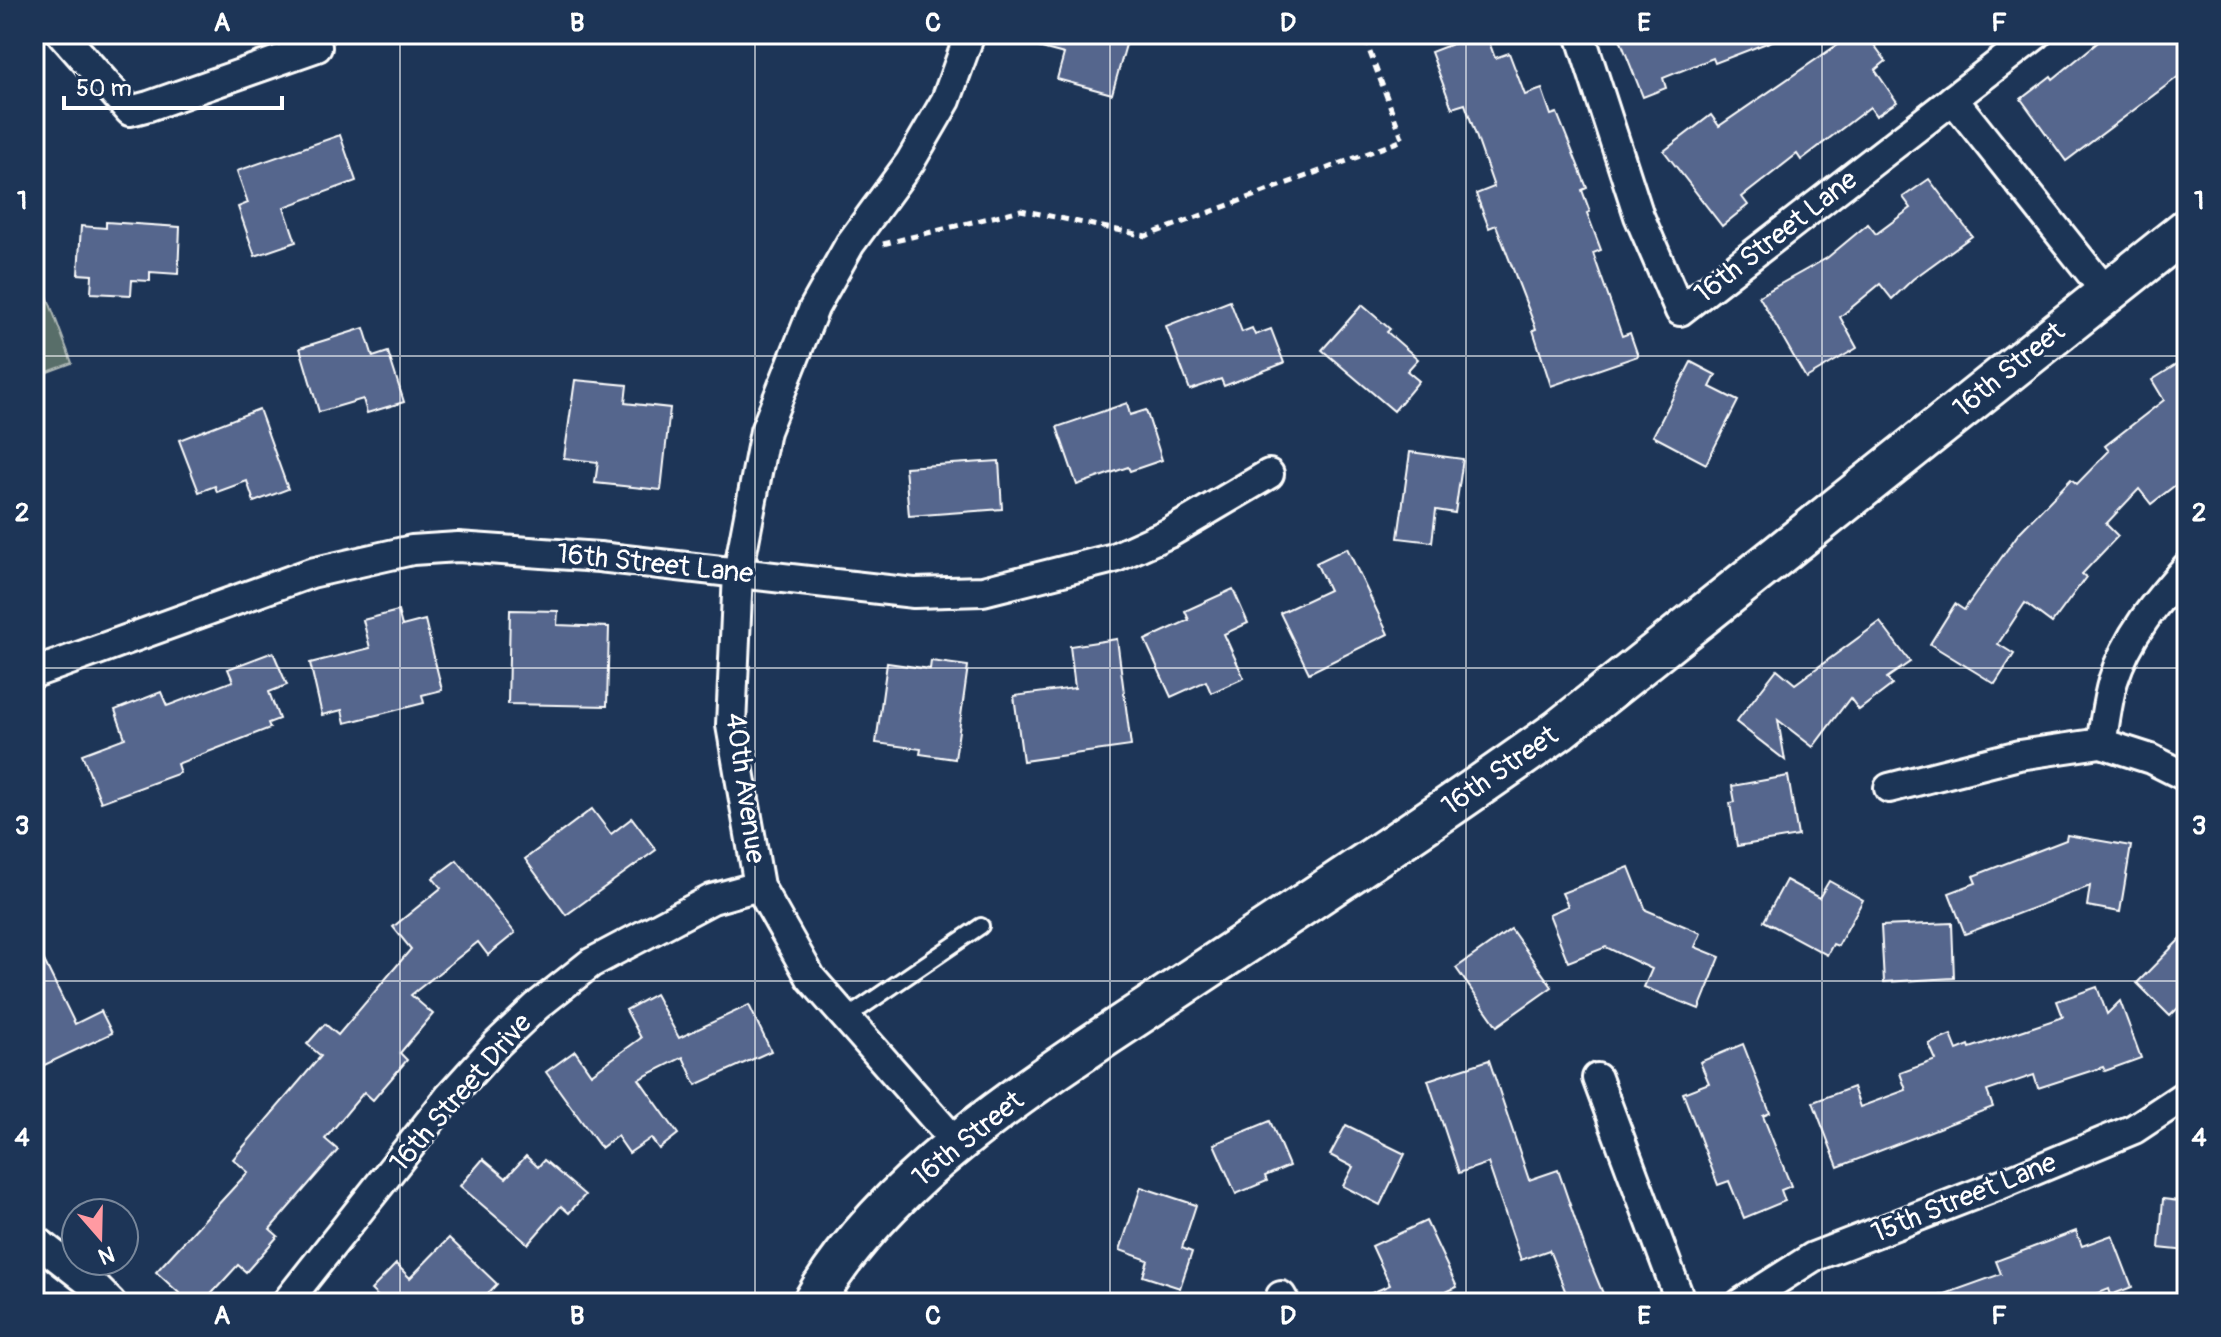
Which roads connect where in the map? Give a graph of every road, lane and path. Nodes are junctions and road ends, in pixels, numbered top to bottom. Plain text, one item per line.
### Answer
1 (62, 34) edge
2 (970, 34) edge
3 (1363, 34) edge
4 (1580, 34) edge
5 (2037, 34) edge
6 (317, 47) dead end
7 (1953, 99) junction
8 (2187, 229) edge
9 (850, 244) junction
10 (2106, 292) junction
11 (1269, 474) dead end
12 (2187, 567) edge
13 (738, 573) junction
14 (34, 673) edge
15 (2101, 743) junction
16 (2187, 777) edge
17 (1889, 788) dead end
18 (759, 886) junction
19 (981, 926) dead end
20 (846, 1018) junction
21 (1597, 1078) dead end
22 (2187, 1094) edge
23 (957, 1144) junction
24 (34, 1239) edge
25 (111, 1303) edge
26 (286, 1303) edge
27 (813, 1303) edge
28 (1681, 1303) edge
29 (1741, 1303) edge

1 - 6 street
2 - 9 street, 40th Avenue
3 - 9 path
4 - 7 street, 16th Street Lane
5 - 7 street, 16th Street Lane
7 - 10 street
8 - 10 main road, 16th Street
9 - 13 street, 40th Avenue
10 - 23 main road, 16th Street
11 - 13 street, 16th Street Lane
12 - 15 street
13 - 14 street, 16th Street Lane
13 - 18 street, 40th Avenue
15 - 16 street
15 - 17 street
18 - 20 street, 40th Avenue
18 - 26 street, 16th Street Drive
19 - 20 lane
20 - 23 street, 40th Avenue
21 - 28 street
22 - 29 street, 15th Street Lane
23 - 27 main road, 16th Street
24 - 25 street

